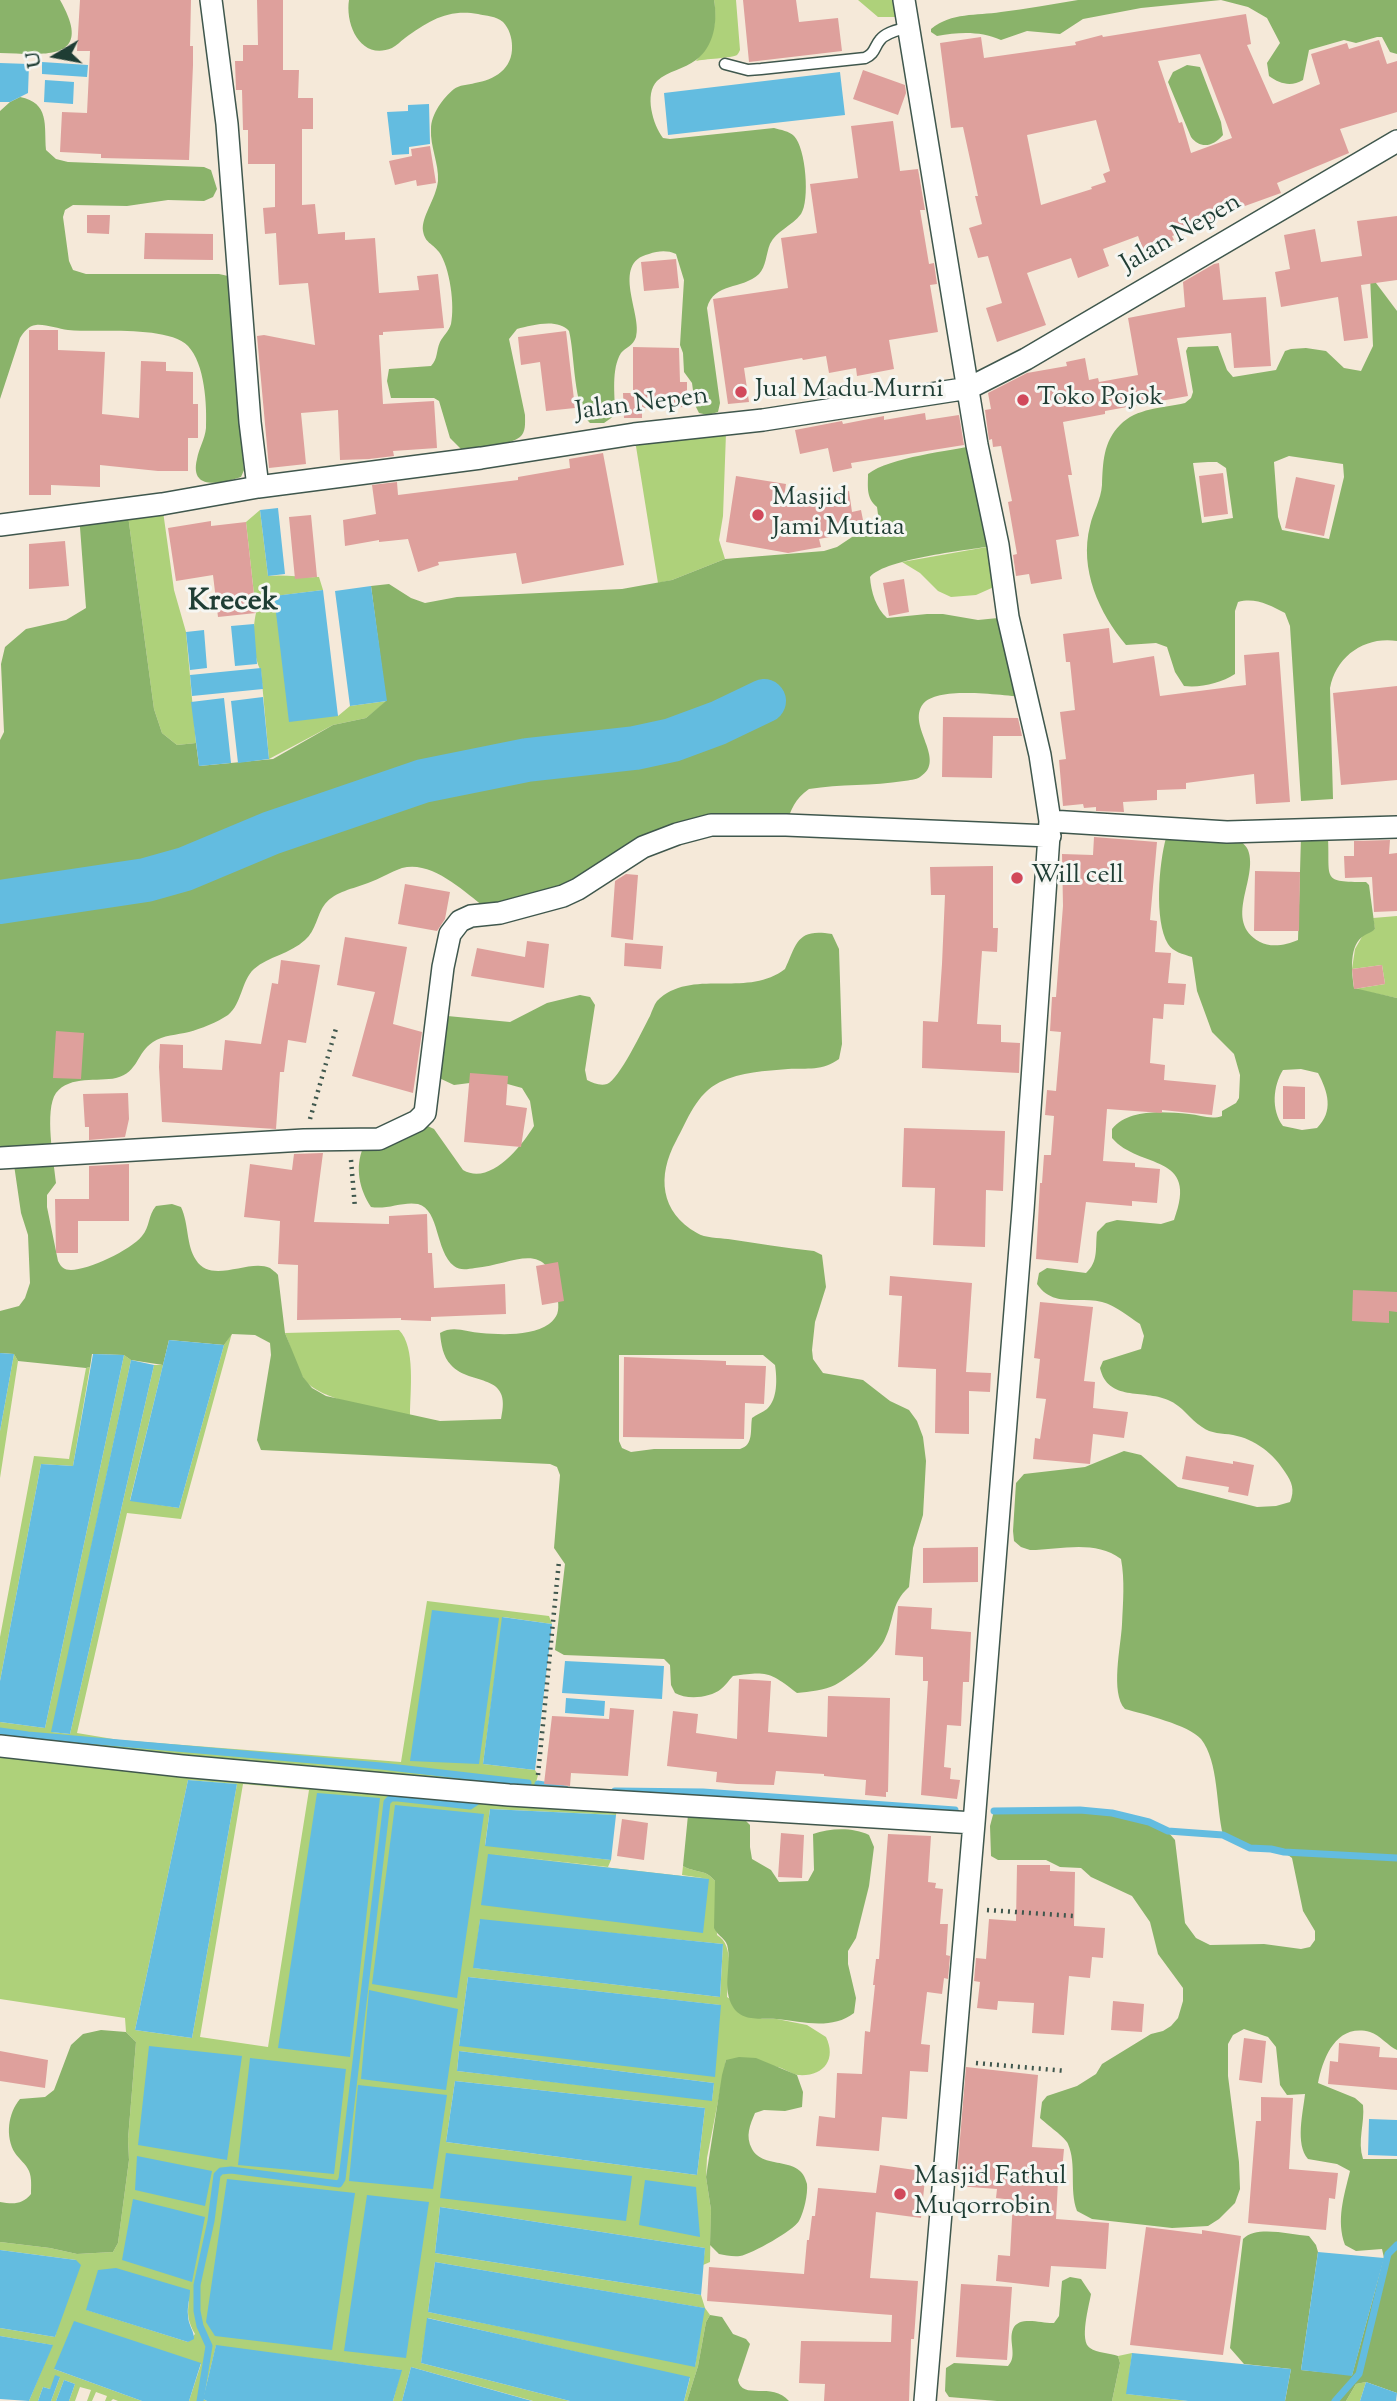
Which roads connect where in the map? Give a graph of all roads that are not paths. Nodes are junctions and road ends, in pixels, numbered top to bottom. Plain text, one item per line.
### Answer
1 (211, 0) edge
2 (904, 0) edge
3 (908, 27) junction
4 (725, 64) dead end
5 (1397, 141) edge
6 (969, 388) junction
7 (258, 487) junction
8 (0, 525) edge
9 (1397, 827) edge
10 (1050, 829) junction
11 (0, 1158) edge
12 (0, 1746) edge
13 (974, 1823) junction
14 (925, 2401) edge

1 - 7 street
2 - 3 street
3 - 4 lane
3 - 6 street
5 - 6 street, Jalan Nepen
6 - 7 street, Jalan Nepen
6 - 10 street
7 - 8 street, Jalan Nepen
9 - 10 street
10 - 11 street
10 - 13 street
12 - 13 street
13 - 14 street

